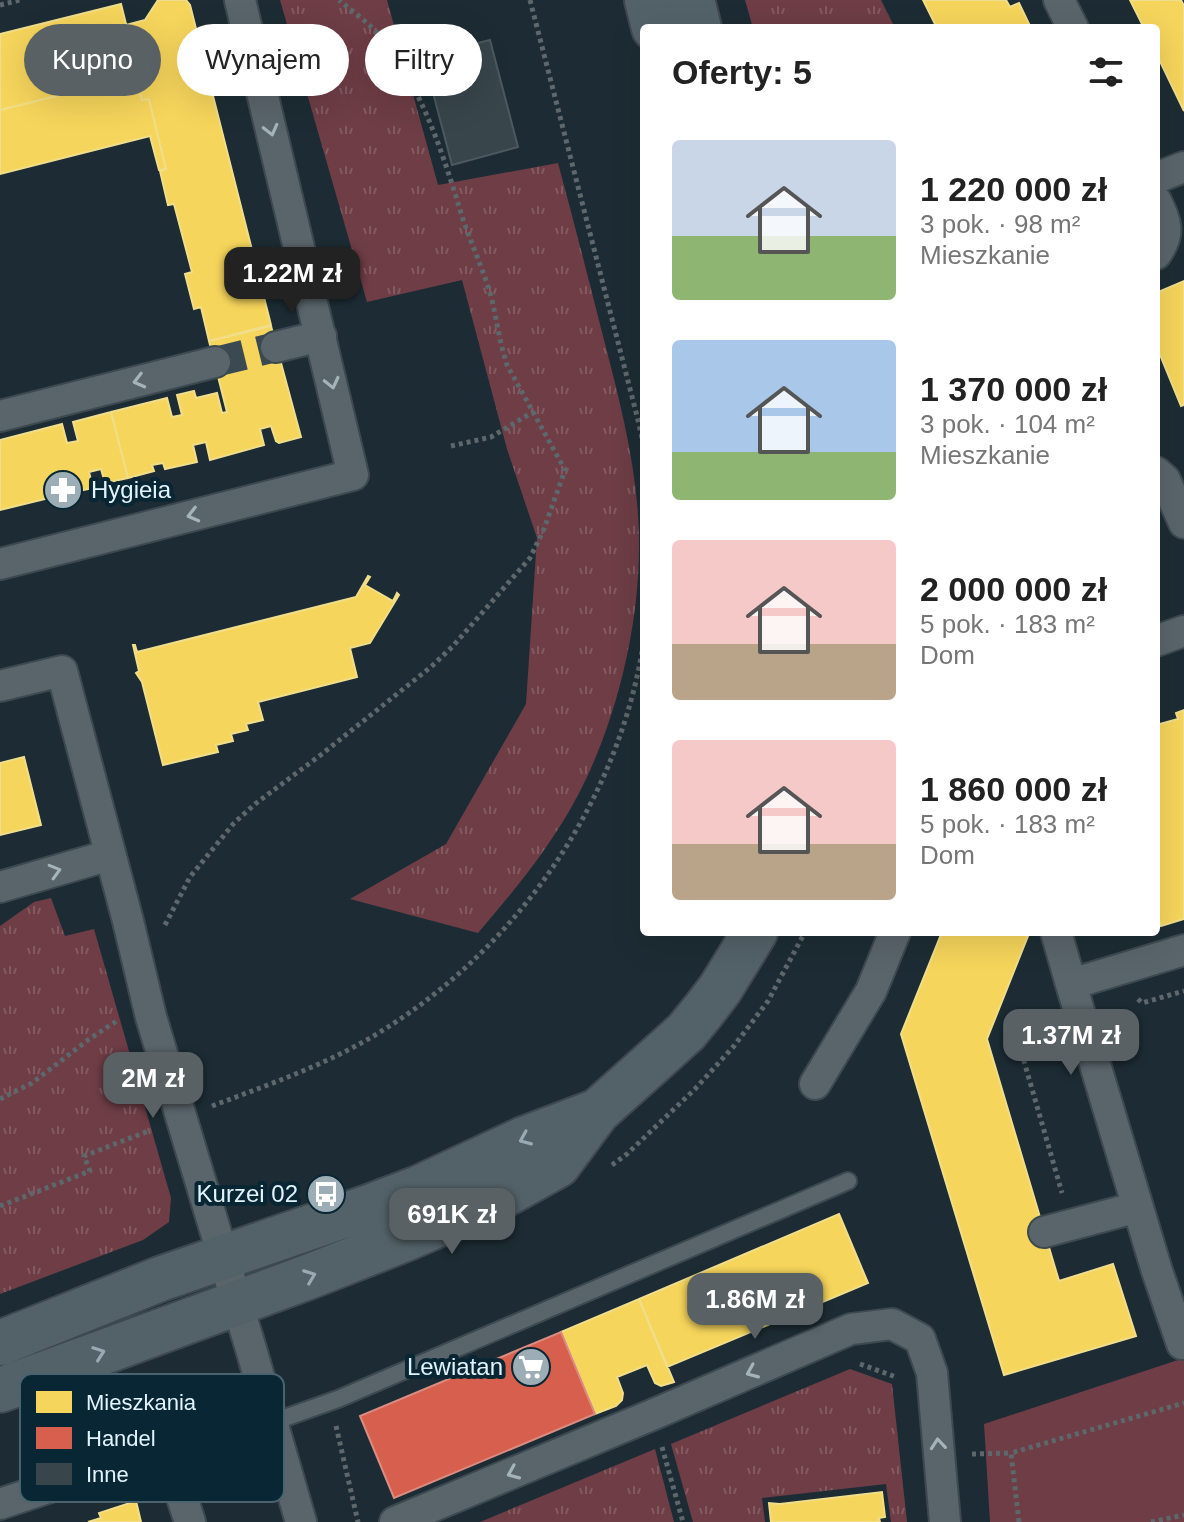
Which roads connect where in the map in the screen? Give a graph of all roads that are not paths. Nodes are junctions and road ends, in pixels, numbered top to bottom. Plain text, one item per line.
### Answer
1 (240, 0) edge
2 (647, 0) edge
3 (692, 0) edge
4 (1059, 0) edge
5 (653, 24) edge
6 (698, 24) edge
7 (1071, 24) edge
8 (1184, 167) edge
9 (1160, 176) edge
10 (1160, 211) edge
11 (1160, 248) edge
12 (321, 336) junction
13 (276, 347) tunnel mouth
14 (215, 362) tunnel mouth
15 (0, 416) edge
16 (1160, 476) edge
17 (1184, 523) edge
18 (0, 564) edge
19 (1184, 631) edge
20 (1160, 640) edge
21 (0, 686) edge
22 (110, 855) junction
23 (0, 887) edge
24 (753, 936) edge
25 (893, 936) edge
26 (1057, 936) edge
27 (1184, 950) edge
28 (1071, 984) junction
29 (815, 1084) dead end
30 (598, 1111) junction
31 (848, 1181) dead end
32 (1138, 1207) junction
33 (1044, 1232) dead end
34 (223, 1257) junction
35 (1170, 1267) edge
36 (237, 1303) junction
37 (0, 1343) edge
38 (1184, 1343) edge
39 (44, 1374) edge
40 (258, 1374) edge
41 (20, 1383) edge
42 (0, 1390) edge
43 (284, 1418) edge
44 (284, 1461) edge
45 (20, 1497) edge
46 (184, 1502) edge
47 (0, 1504) edge
48 (190, 1522) edge
49 (301, 1522) edge
50 (395, 1522) edge
51 (945, 1522) edge

1 -> 12 street
2 - 5 street
3 - 6 street
4 - 7 street
8 - 9 street
10 - 11 street
12 - 13 street
12 -> 18 street
14 -> 15 street
16 - 17 street
19 - 20 street
21 - 22 street
23 -> 22 street
22 - 34 street
24 - 30 street
25 - 29 street
26 - 28 street
27 - 28 street
28 - 32 street
30 -> 34 street
36 -> 30 street
31 - 43 lane
32 - 33 street
32 - 35 street
34 - 36 street
34 - 37 street
35 - 38 street
39 -> 36 street
36 - 40 street
42 -> 41 street
44 - 49 street
45 - 47 street
46 - 48 street
51 -> 50 street

